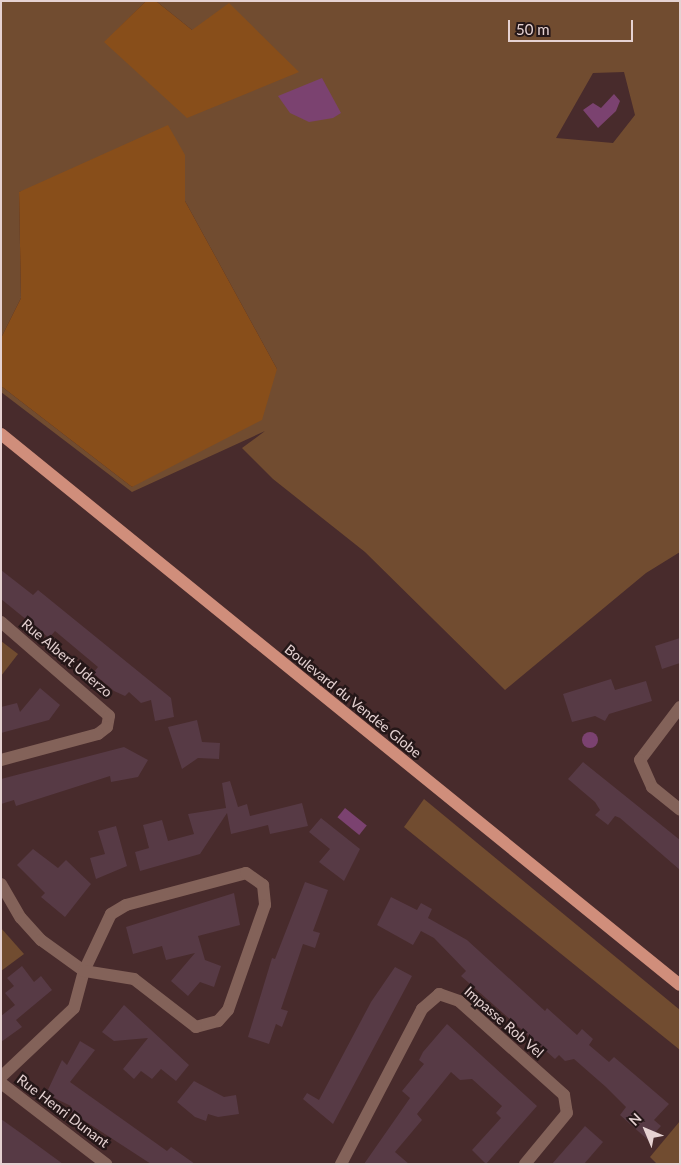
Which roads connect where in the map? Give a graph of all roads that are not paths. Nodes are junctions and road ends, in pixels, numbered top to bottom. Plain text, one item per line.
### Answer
1 (3, 438) edge
2 (1, 622) edge
3 (680, 707) edge
4 (1, 760) edge
5 (680, 810) edge
6 (1, 884) edge
7 (84, 971) junction
8 (680, 985) edge
9 (1, 1077) edge
10 (1, 1083) edge
11 (106, 1164) edge
12 (340, 1164) edge
13 (525, 1164) edge

1 - 8 main road, Boulevard du Vendée Globe
2 - 4 street, Rue Albert Uderzo
3 - 5 street
6 - 7 street
7 - 7 street
7 - 9 street
10 - 11 street, Rue Henri Dunant
12 - 13 street, Impasse Rob Vel

